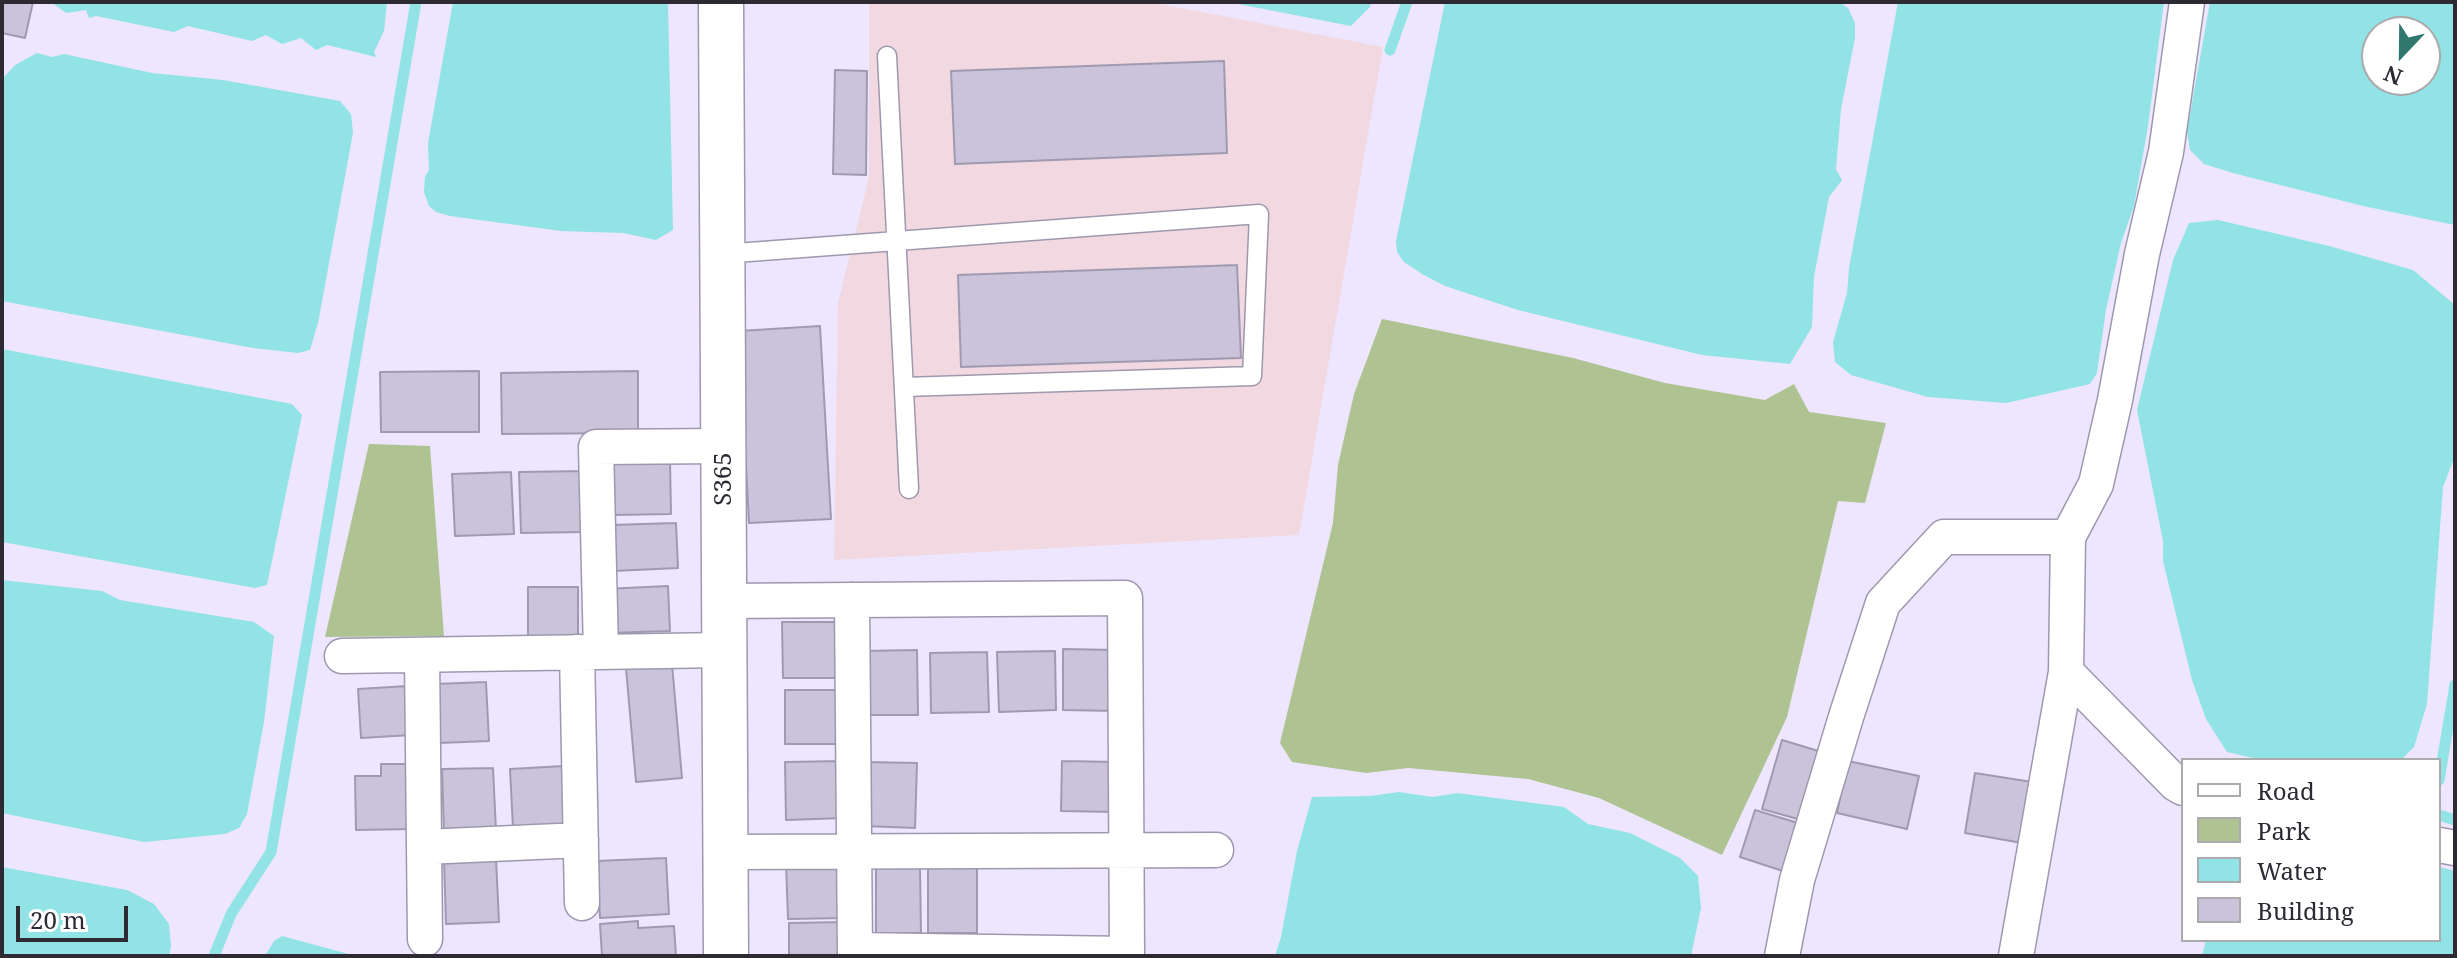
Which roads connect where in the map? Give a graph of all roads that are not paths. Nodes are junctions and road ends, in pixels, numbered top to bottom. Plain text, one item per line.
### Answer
1 (721, 2) edge
2 (2187, 2) edge
3 (887, 56) dead end
4 (897, 241) junction
5 (722, 254) junction
6 (904, 387) junction
7 (724, 446) junction
8 (909, 489) dead end
9 (2068, 537) junction
10 (852, 600) junction
11 (724, 601) junction
12 (724, 650) junction
13 (589, 652) junction
14 (422, 655) junction
15 (342, 656) dead end
16 (2066, 672) junction
17 (2181, 787) edge
18 (581, 840) junction
19 (424, 847) junction
20 (1128, 850) junction
21 (1216, 850) dead end
22 (726, 852) junction
23 (854, 852) junction
24 (582, 903) dead end
25 (425, 939) dead end
26 (855, 953) edge
27 (1127, 955) edge
28 (726, 956) edge
29 (1782, 956) edge
30 (2016, 956) edge

1 - 5 street, S365
2 - 9 street
3 - 4 lane
4 - 5 lane
4 - 6 lane
4 - 6 lane
5 - 7 street, S365
6 - 8 lane
7 - 11 street, S365
7 - 13 street
9 - 16 street
9 - 29 street
10 - 11 street
10 - 20 street
10 - 23 street
11 - 12 street, S365
12 - 13 street
12 - 22 street, S365
13 - 14 street
13 - 18 street
14 - 15 street
14 - 19 street
16 - 17 street
16 - 30 street
18 - 19 street
18 - 24 street
19 - 25 street
20 - 21 street
20 - 23 street
20 - 27 street
22 - 23 street
22 - 28 street, S365
23 - 26 street
26 - 27 street

